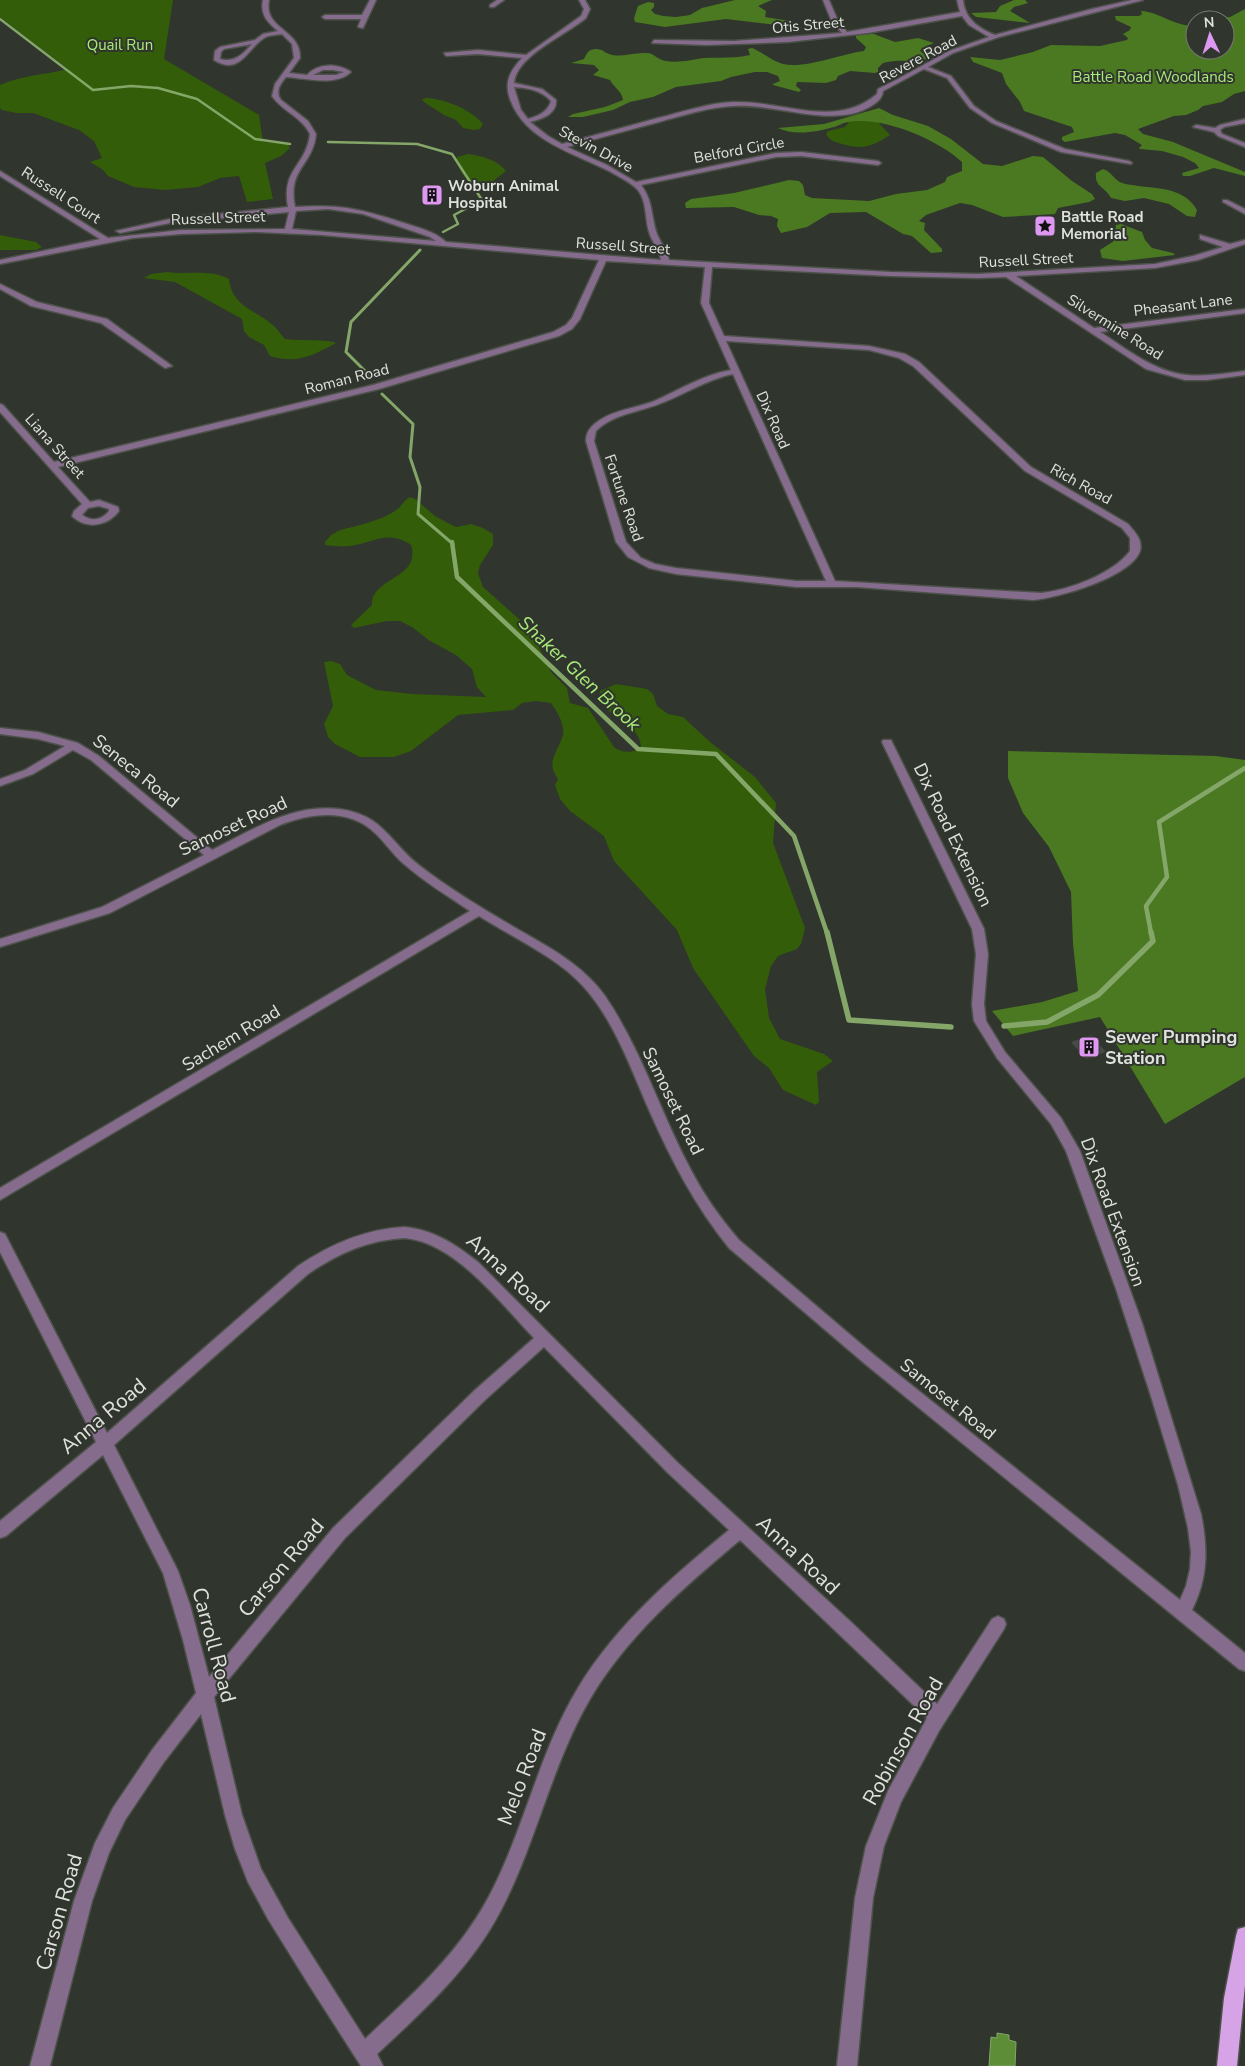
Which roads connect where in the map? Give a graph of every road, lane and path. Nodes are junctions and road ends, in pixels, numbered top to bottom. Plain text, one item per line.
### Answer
1 (266, 0) edge
2 (373, 0) edge
3 (501, 0) edge
4 (582, 0) edge
5 (826, 0) edge
6 (960, 0) edge
7 (1140, 0) edge
8 (492, 6) dead end
9 (962, 14) junction
10 (326, 17) dead end
11 (364, 17) junction
12 (361, 27) dead end
13 (282, 32) junction
14 (846, 34) junction
15 (995, 37) junction
16 (258, 41) junction
17 (654, 42) dead end
18 (446, 54) dead end
19 (528, 57) junction
20 (923, 67) junction
21 (284, 74) junction
22 (309, 76) junction
23 (510, 85) junction
24 (525, 121) junction
25 (1245, 121) edge
26 (1196, 127) dead end
27 (1216, 130) junction
28 (1245, 145) edge
29 (563, 146) junction
30 (878, 163) dead end
31 (1129, 163) dead end
32 (1, 173) edge
33 (636, 184) junction
34 (1225, 201) dead end
35 (293, 208) junction
36 (1245, 212) edge
37 (288, 231) junction
38 (1203, 237) dead end
39 (103, 238) junction
40 (1245, 242) edge
41 (444, 244) junction
42 (1231, 248) junction
43 (603, 259) junction
44 (0, 262) edge
45 (666, 262) junction
46 (709, 264) junction
47 (1008, 275) junction
48 (0, 286) edge
49 (1245, 311) edge
50 (1094, 330) junction
51 (722, 338) junction
52 (168, 366) dead end
53 (736, 371) junction
54 (1245, 373) edge
55 (0, 407) edge
56 (54, 465) junction
57 (88, 505) dead end
58 (832, 584) junction
59 (0, 731) edge
60 (887, 742) dead end
61 (74, 745) junction
62 (0, 782) edge
63 (211, 855) junction
64 (479, 911) junction
65 (0, 943) edge
66 (0, 1195) edge
67 (0, 1238) edge
68 (5, 1262) edge
69 (545, 1337) junction
70 (106, 1443) junction
71 (0, 1530) edge
72 (740, 1531) junction
73 (1184, 1611) junction
74 (998, 1624) dead end
75 (1245, 1663) edge
76 (206, 1694) junction
77 (938, 1717) junction
78 (1245, 1936) edge
79 (1239, 2002) edge
80 (368, 2060) edge
81 (40, 2066) edge
82 (847, 2066) edge
83 (1227, 2066) edge

1 - 13 street
2 - 11 street
3 - 8 street
4 - 19 street
5 - 14 street
6 - 9 street
7 - 15 street, Revere Road
9 - 14 street, Otis Street
9 - 15 street
10 - 11 street
11 - 12 street
13 - 16 street
13 - 21 street
14 - 17 street, Otis Street
15 - 20 street, Revere Road
16 - 16 street
18 - 19 street
19 - 23 street
20 - 29 street, Revere Road
20 - 31 street
21 - 22 street
21 - 35 street
22 - 22 street
23 - 24 street, Stevin Drive
23 - 24 street, Stevin Drive
24 - 29 street, Stevin Drive
25 - 27 street
26 - 27 street
27 - 28 street
29 - 33 street, Stevin Drive
30 - 33 street, Belford Circle
32 - 39 street, Russell Court
33 - 45 street, Stevin Drive
34 - 36 street
35 - 37 street
35 - 39 street
35 - 41 street
37 - 39 street, Russell Street
37 - 41 street, Russell Street
38 - 42 street
39 - 44 street, Russell Street
40 - 42 street, Russell Street
41 - 43 street, Russell Street
42 - 47 street, Russell Street
43 - 45 street, Russell Street
43 - 56 street, Roman Road
45 - 46 street, Russell Street
46 - 47 street, Russell Street
46 - 51 street, Dix Road
47 - 50 street, Silvermine Road
48 - 52 street
49 - 50 street, Pheasant Lane
50 - 54 street, Silvermine Road
51 - 53 street, Dix Road
51 - 58 street, Rich Road
53 - 58 street, Dix Road
53 - 58 street, Fortune Road
55 - 56 street, Liana Street
56 - 57 street, Liana Street
59 - 61 street, Seneca Road
60 - 73 street, Dix Road Extension
61 - 62 street
61 - 63 street, Seneca Road
63 - 64 street, Samoset Road
63 - 65 street, Samoset Road
64 - 66 street, Sachem Road
64 - 73 street, Samoset Road
67 - 68 street, Carroll Road
68 - 70 street, Carroll Road
69 - 70 street, Anna Road
69 - 72 street, Anna Road
69 - 76 street, Carson Road
70 - 71 street, Anna Road
70 - 76 street, Carroll Road
72 - 77 street, Anna Road
72 - 80 street, Melo Road
73 - 75 street, Samoset Road
74 - 77 street, Robinson Road
76 - 80 street, Carroll Road
76 - 81 street, Carson Road
77 - 82 street, Robinson Road
78 - 79 main road
79 - 83 main road

